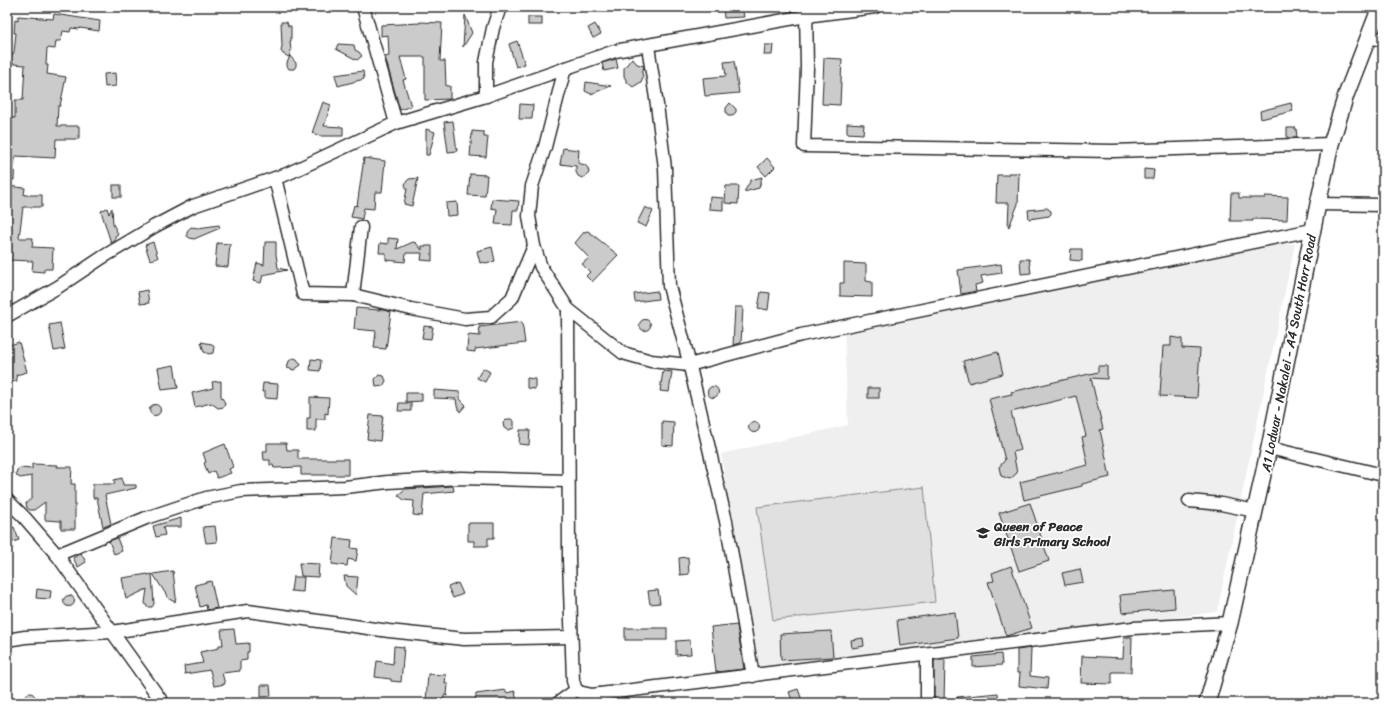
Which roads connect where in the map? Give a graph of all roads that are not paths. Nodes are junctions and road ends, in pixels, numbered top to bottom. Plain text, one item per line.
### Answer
1 (363, 7) edge
2 (500, 7) edge
3 (875, 7) edge
4 (1380, 7) edge
5 (806, 12) edge
6 (1368, 37) junction
7 (1383, 40) edge
8 (648, 46) junction
9 (565, 68) junction
10 (486, 96) junction
11 (396, 123) junction
12 (1331, 144) junction
13 (275, 178) junction
14 (1318, 204) junction
15 (1383, 205) edge
16 (361, 227) dead end
17 (1312, 230) junction
18 (534, 246) junction
19 (353, 295) junction
20 (568, 309) junction
21 (7, 316) edge
22 (689, 365) junction
23 (1269, 448) junction
24 (1383, 475) edge
25 (568, 481) junction
26 (7, 500) edge
27 (1189, 501) dead end
28 (1255, 511) junction
29 (57, 555) junction
30 (1230, 623) junction
31 (112, 632) junction
32 (571, 637) junction
33 (7, 640) edge
34 (927, 654) junction
35 (753, 676) junction
36 (580, 692) junction
37 (163, 703) edge
38 (558, 703) edge
39 (600, 703) edge
40 (927, 703) edge
41 (1206, 703) edge

1 - 11 street
2 - 10 street
3 - 5 street
4 - 6 main road, A1 Lodwar - Nakalei - A4 South Horr Road
5 - 8 street
5 - 12 street
6 - 7 street
6 - 12 main road, A1 Lodwar - Nakalei - A4 South Horr Road
8 - 9 street
8 - 22 street
9 - 10 street
9 - 18 street
10 - 11 street
11 - 13 street
12 - 14 main road, A1 Lodwar - Nakalei - A4 South Horr Road
13 - 19 street
13 - 21 street
14 - 15 street
14 - 17 main road, A1 Lodwar - Nakalei - A4 South Horr Road
16 - 19 street
17 - 22 street
17 - 23 main road, A1 Lodwar - Nakalei - A4 South Horr Road
18 - 19 street
18 - 20 street
20 - 22 street
20 - 25 street
22 - 35 street
23 - 24 street
23 - 28 main road, A1 Lodwar - Nakalei - A4 South Horr Road
25 - 29 street
25 - 32 street
26 - 29 street
27 - 28 street
28 - 30 main road, A1 Lodwar - Nakalei - A4 South Horr Road
29 - 31 street
30 - 34 street
30 - 41 main road, A1 Lodwar - Nakalei - A4 South Horr Road
31 - 32 street
31 - 33 street
31 - 37 street
32 - 36 street
34 - 35 street
34 - 40 street
35 - 36 street
36 - 38 street
36 - 39 street

